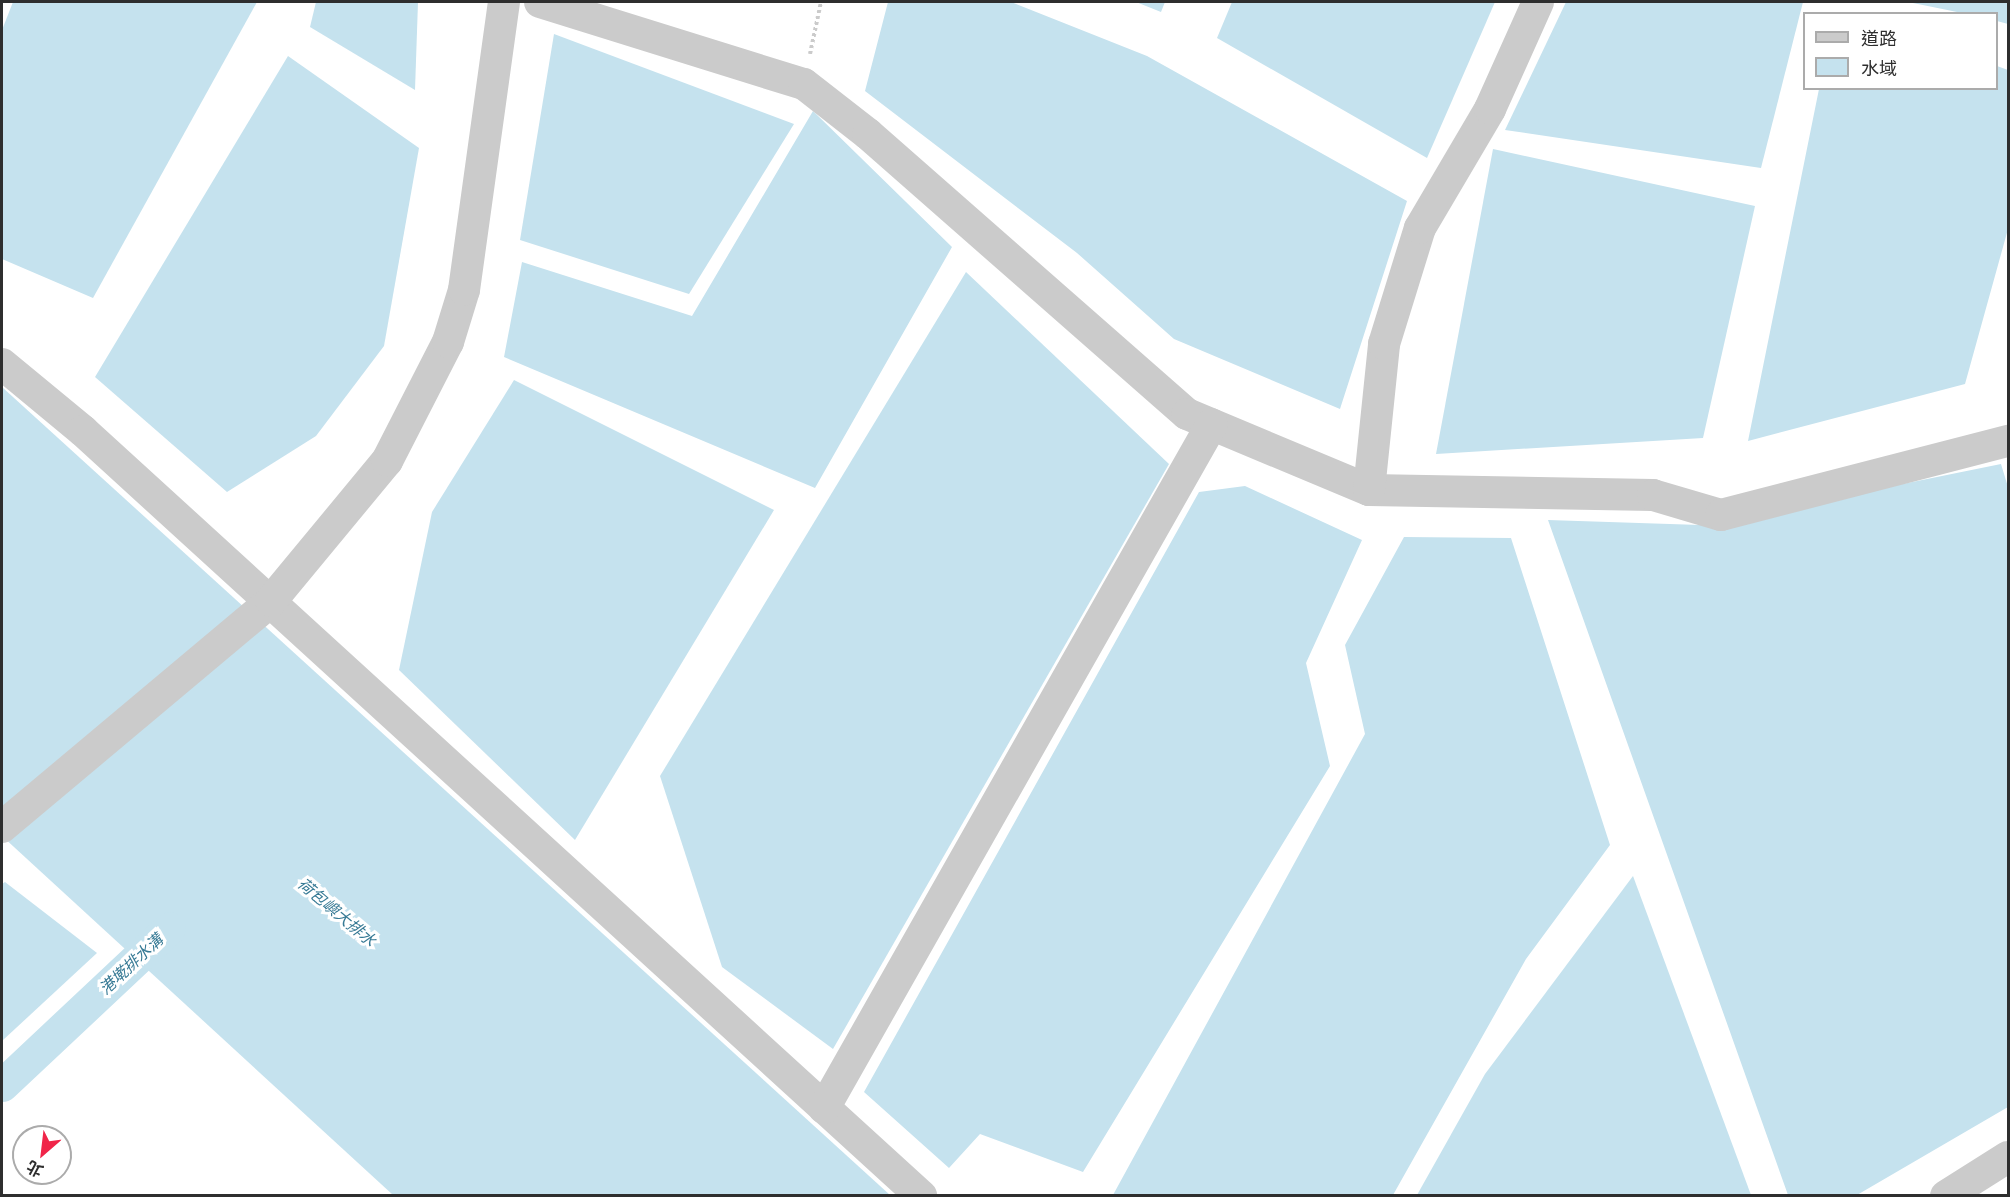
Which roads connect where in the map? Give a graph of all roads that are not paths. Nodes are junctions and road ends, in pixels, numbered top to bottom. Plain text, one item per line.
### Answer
1 (504, 2) edge
2 (540, 2) edge
3 (1538, 2) edge
4 (2, 364) edge
5 (1212, 424) junction
6 (2008, 441) edge
7 (1369, 490) junction
8 (263, 607) junction
9 (2, 827) edge
10 (824, 1108) junction
11 (2008, 1157) edge
12 (921, 1196) edge
13 (1946, 1196) edge

1 - 8 street
2 - 5 street
3 - 7 street
4 - 8 street
5 - 7 street
5 - 10 street
6 - 7 street
8 - 9 street
8 - 10 street
10 - 12 street
11 - 13 street

